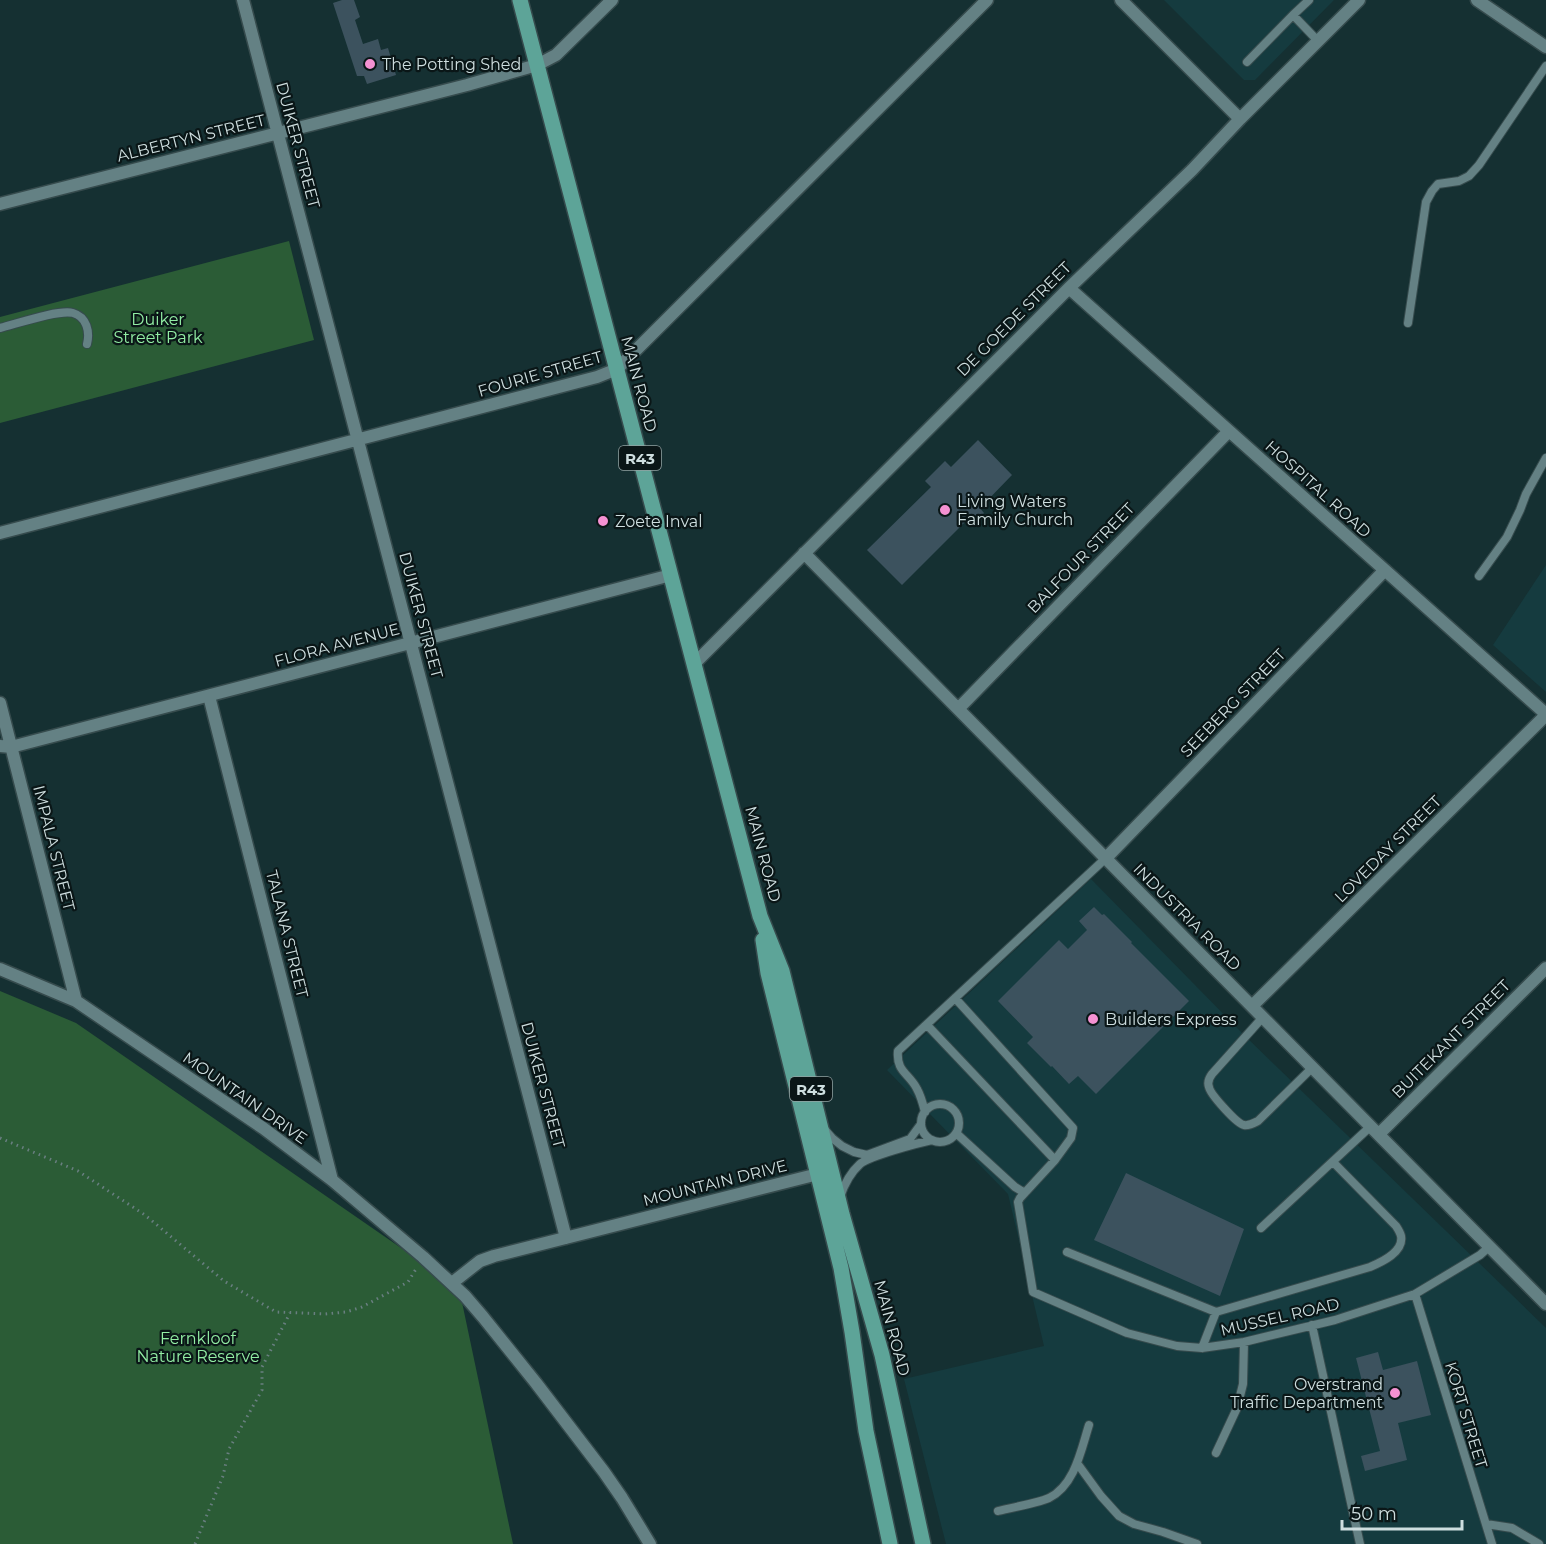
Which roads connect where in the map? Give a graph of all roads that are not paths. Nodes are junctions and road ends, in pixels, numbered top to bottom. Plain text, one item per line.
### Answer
1 (243, 0) edge
2 (520, 0) edge
3 (612, 0) edge
4 (987, 0) edge
5 (1121, 0) edge
6 (1309, 0) edge
7 (1359, 0) edge
8 (1477, 0) edge
9 (1293, 15) junction
10 (1318, 41) junction
11 (1546, 47) edge
12 (1247, 62) dead end
13 (537, 65) junction
14 (1546, 66) edge
15 (1240, 119) junction
16 (278, 133) junction
17 (0, 204) edge
18 (1069, 288) junction
19 (1408, 323) dead end
20 (0, 328) edge
21 (87, 344) dead end
22 (617, 369) junction
23 (1229, 431) junction
24 (358, 440) junction
25 (1546, 458) edge
26 (0, 533) edge
27 (804, 553) junction
28 (1385, 570) junction
29 (671, 575) junction
30 (1479, 576) dead end
31 (411, 643) junction
32 (694, 663) junction
33 (209, 696) junction
34 (0, 704) edge
35 (958, 709) junction
36 (1546, 714) edge
37 (6, 747) edge
38 (1106, 858) junction
39 (760, 916) junction
40 (1546, 968) edge
41 (0, 969) edge
42 (955, 998) junction
43 (76, 1001) junction
44 (1252, 1006) junction
45 (1263, 1017) junction
46 (927, 1024) junction
47 (1313, 1067) junction
48 (925, 1112) junction
49 (817, 1115) junction
50 (921, 1124) junction
51 (1375, 1130) junction
52 (956, 1133) junction
53 (932, 1140) junction
54 (1055, 1160) junction
55 (1333, 1162) junction
56 (818, 1174) junction
57 (332, 1180) junction
58 (1026, 1191) junction
59 (839, 1202) junction
60 (1261, 1228) dead end
61 (566, 1238) junction
62 (1490, 1246) junction
63 (1067, 1252) dead end
64 (452, 1283) junction
65 (1415, 1294) junction
66 (1546, 1304) edge
67 (1216, 1312) junction
68 (1312, 1325) junction
69 (1244, 1342) junction
70 (1202, 1348) junction
71 (1089, 1425) dead end
72 (1216, 1453) dead end
73 (1077, 1463) junction
74 (998, 1511) dead end
75 (1486, 1524) junction
76 (650, 1544) edge
77 (890, 1544) edge
78 (923, 1544) edge
79 (1197, 1544) edge
80 (1360, 1544) edge
81 (1492, 1544) edge
82 (1539, 1544) edge

1 - 16 street, DUIKER STREET
2 - 13 main road, MAIN ROAD / R43
3 - 13 street, ALBERTYN STREET
4 - 22 street, FOURIE STREET
5 - 15 street
6 - 9 lane
7 - 10 street, DE GOEDE STREET
8 - 11 street
9 - 10 lane
9 - 12 lane
10 - 15 street, DE GOEDE STREET
13 - 16 street, ALBERTYN STREET
13 - 22 main road, MAIN ROAD / R43
14 - 19 lane
15 - 18 street, DE GOEDE STREET
16 - 17 street, ALBERTYN STREET
16 - 24 street, DUIKER STREET
18 - 23 street, HOSPITAL ROAD
18 - 27 street, DE GOEDE STREET
20 - 21 lane
22 - 24 street, FOURIE STREET
22 - 29 main road, MAIN ROAD / R43
23 - 28 street, HOSPITAL ROAD
23 - 35 street, BALFOUR STREET
24 - 26 street, FOURIE STREET
24 - 31 street, DUIKER STREET
25 - 30 lane
27 - 32 street, DE GOEDE STREET
27 - 35 street, INDUSTRIA ROAD
28 - 36 street, HOSPITAL ROAD
28 - 38 street, SEEBERG STREET
29 - 31 street, FLORA AVENUE
29 - 32 main road, MAIN ROAD / R43
31 - 33 street, FLORA AVENUE
31 - 61 street, DUIKER STREET
32 - 39 main road, MAIN ROAD / R43
33 - 37 street, FLORA AVENUE
33 - 57 street, TALANA STREET
34 - 37 street, IMPALA STREET
35 - 38 street, INDUSTRIA ROAD
36 - 44 street, LOVEDAY STREET
37 - 43 street, IMPALA STREET
38 - 42 lane
38 - 44 street, INDUSTRIA ROAD
39 - 49 main road, MAIN ROAD / R43
39 - 56 main road, MAIN ROAD / R43
40 - 51 street, BUITEKANT STREET
41 - 43 street, MOUNTAIN DRIVE
42 - 46 lane
42 - 54 lane
43 - 57 street, MOUNTAIN DRIVE
44 - 45 street, INDUSTRIA ROAD
45 - 47 street, INDUSTRIA ROAD
45 - 47 lane
46 - 48 lane
46 - 54 lane
47 - 51 street, INDUSTRIA ROAD
48 - 50 lane
48 - 52 lane
49 - 50 lane
49 - 59 main road, MAIN ROAD / R43
50 - 53 lane
51 - 55 lane
51 - 62 street, INDUSTRIA ROAD
52 - 53 lane
52 - 58 lane
53 - 59 lane
54 - 58 lane
55 - 60 lane
55 - 67 lane
56 - 61 street, MOUNTAIN DRIVE
56 - 77 main road, MAIN ROAD / R43
57 - 64 street, MOUNTAIN DRIVE
58 - 70 lane, MUSSEL ROAD
59 - 78 main road, MAIN ROAD / R43
61 - 64 street, MOUNTAIN DRIVE
62 - 65 lane, MUSSEL ROAD
62 - 66 street, INDUSTRIA ROAD
63 - 67 lane
64 - 76 street, MOUNTAIN DRIVE
65 - 68 lane, MUSSEL ROAD
65 - 75 lane, KORT STREET
67 - 70 lane
68 - 69 lane, MUSSEL ROAD
68 - 80 lane
69 - 70 lane, MUSSEL ROAD
69 - 72 lane
71 - 73 lane
73 - 74 lane
73 - 79 lane
75 - 81 lane, KORT STREET
75 - 82 lane

